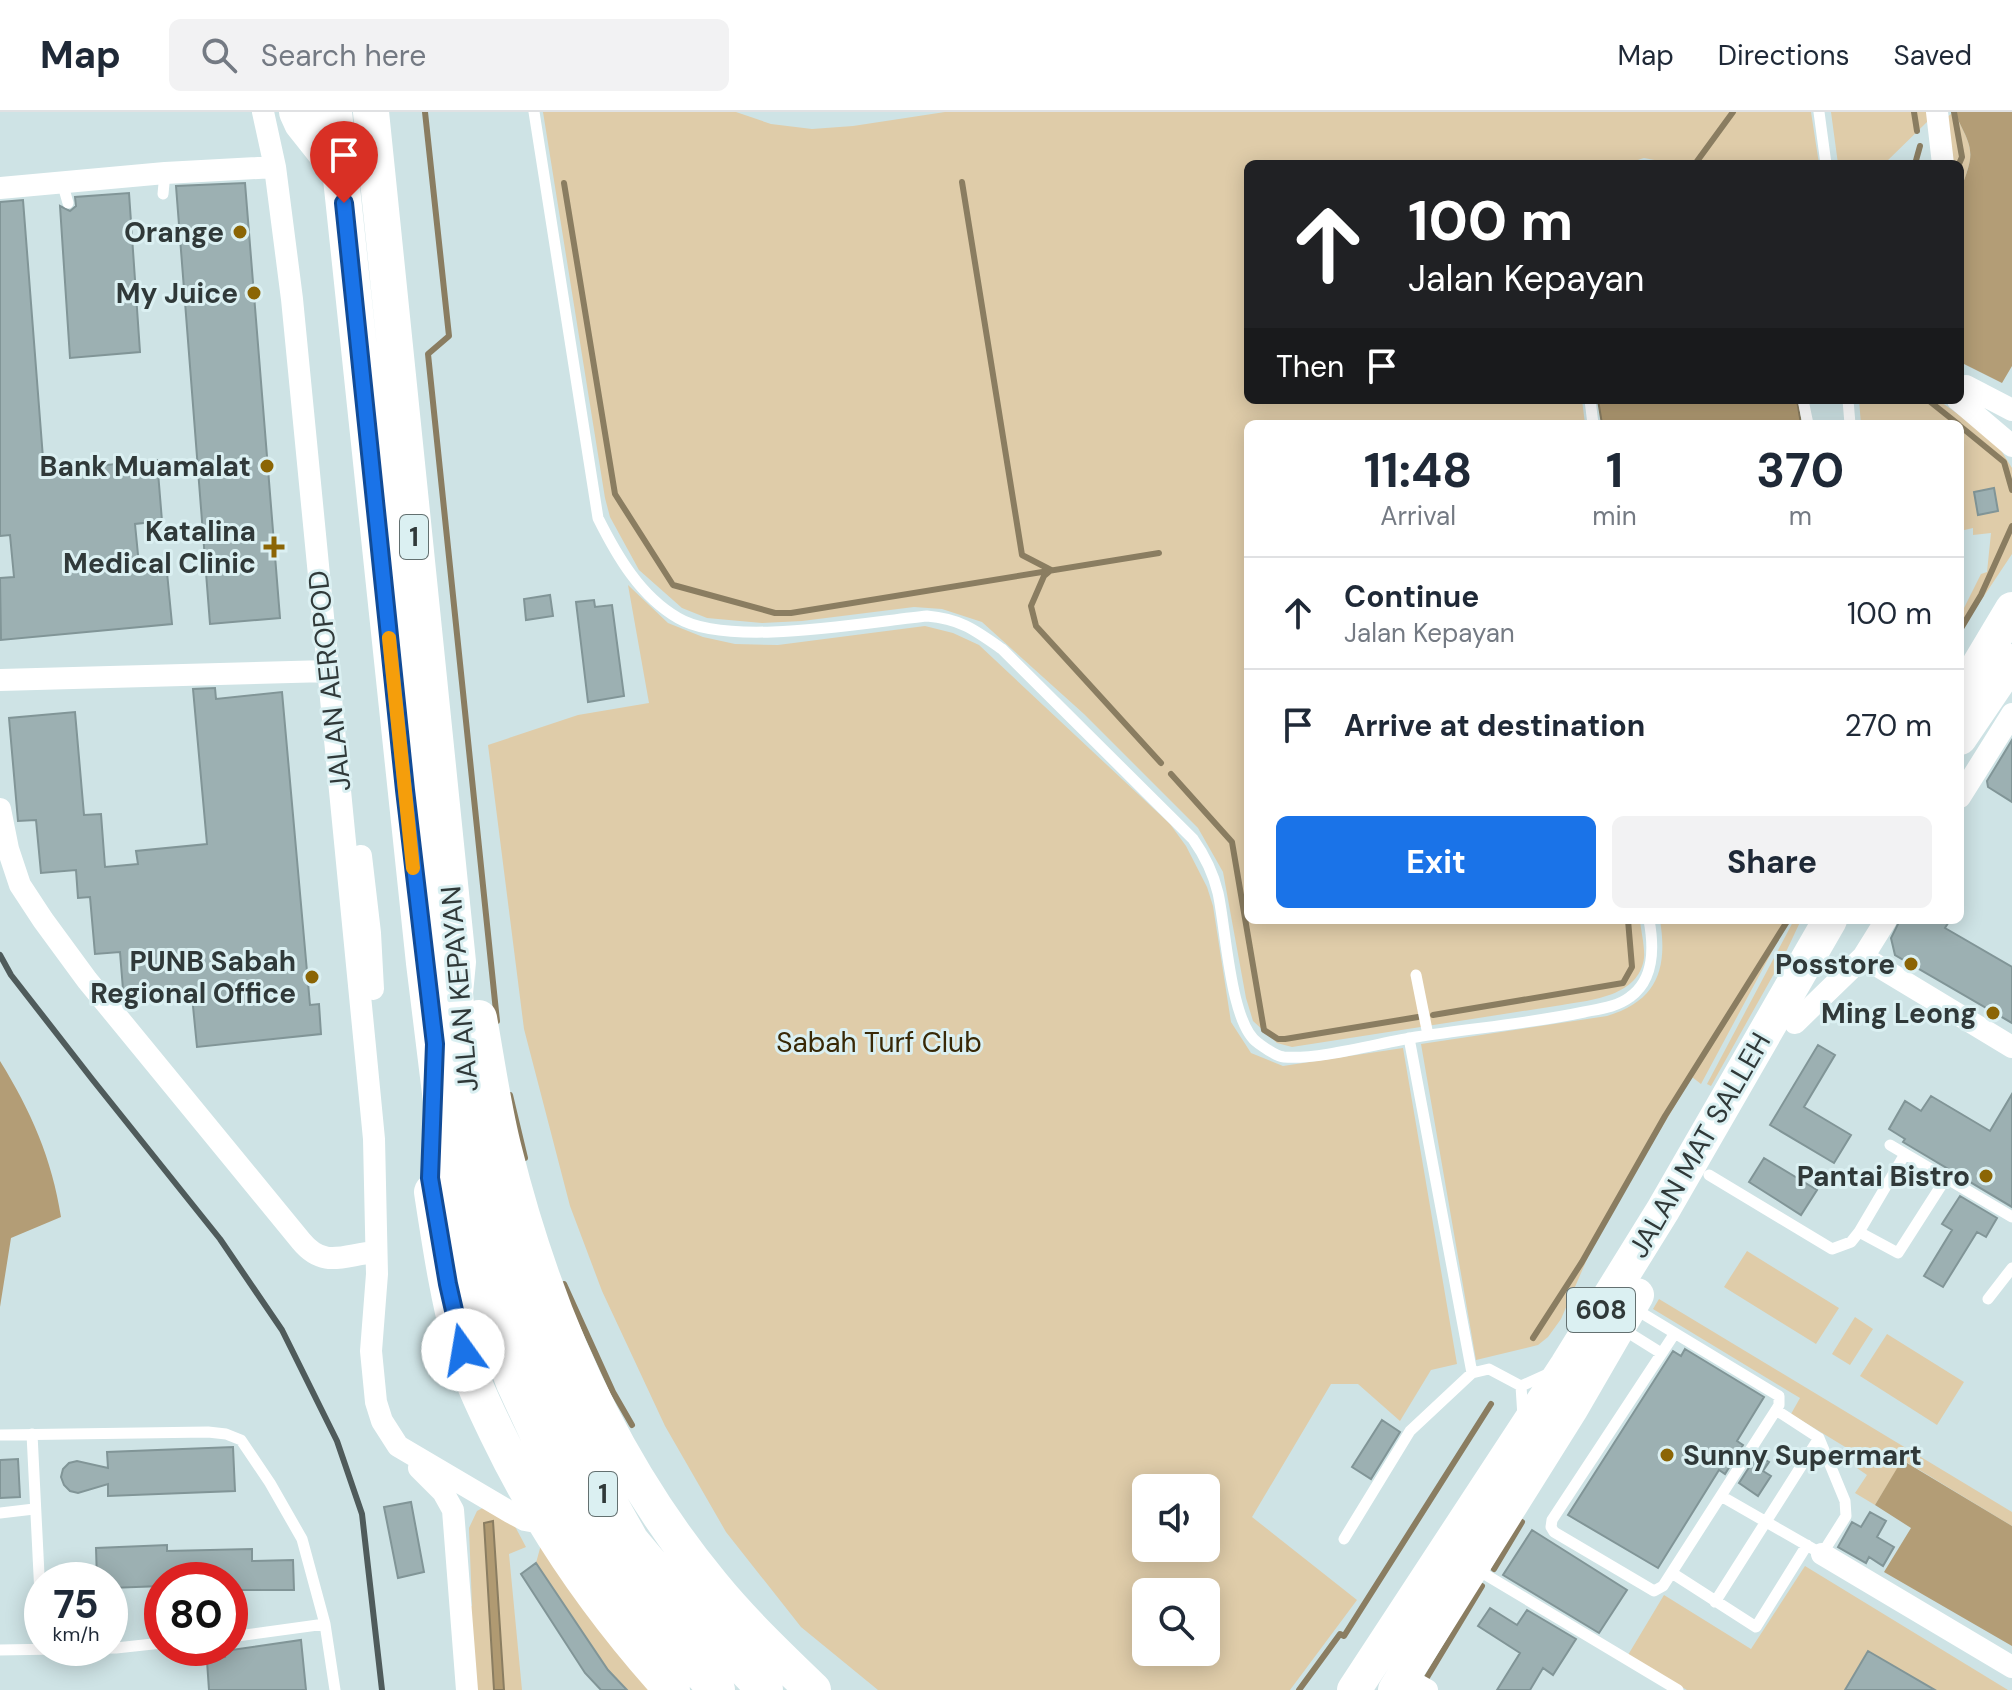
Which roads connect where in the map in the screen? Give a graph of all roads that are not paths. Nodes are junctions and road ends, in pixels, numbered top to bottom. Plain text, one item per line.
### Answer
1 (263, 112) edge
2 (297, 112) edge
3 (334, 112) edge
4 (371, 112) edge
5 (534, 112) edge
6 (1819, 112) edge
7 (1939, 123) edge
8 (1825, 160) edge
9 (1943, 160) edge
10 (275, 167) junction
11 (341, 172) junction
12 (62, 181) junction
13 (0, 188) edge
14 (68, 203) dead end
15 (1964, 387) edge
16 (1963, 404) edge
17 (2010, 404) edge
18 (2012, 446) edge
19 (2012, 609) edge
20 (2012, 661) edge
21 (328, 671) junction
22 (0, 680) edge
23 (1964, 689) edge
24 (2012, 714) edge
25 (1964, 732) edge
26 (1964, 791) edge
27 (0, 809) edge
28 (1650, 924) edge
29 (1828, 924) edge
30 (1850, 924) edge
31 (1884, 924) edge
32 (1863, 957) junction
33 (458, 962) junction
34 (1416, 975) dead end
35 (1795, 1023) junction
36 (1428, 1035) junction
37 (1409, 1038) junction
38 (435, 1044) junction
39 (2012, 1047) edge
40 (1890, 1145) dead end
41 (1905, 1154) junction
42 (1709, 1175) junction
43 (1946, 1178) junction
44 (2012, 1217) edge
45 (1859, 1232) junction
46 (375, 1252) junction
47 (489, 1264) junction
48 (2012, 1268) edge
49 (1988, 1299) dead end
50 (1624, 1316) junction
51 (1675, 1333) junction
52 (1661, 1353) junction
53 (1567, 1365) junction
54 (1472, 1373) junction
55 (1521, 1386) junction
56 (1776, 1410) junction
57 (1524, 1429) junction
58 (32, 1434) junction
59 (0, 1435) edge
60 (1819, 1438) junction
61 (398, 1446) junction
62 (1721, 1496) junction
63 (486, 1497) junction
64 (34, 1509) junction
65 (0, 1513) edge
66 (1767, 1522) junction
67 (547, 1524) junction
68 (1344, 1539) dead end
69 (1815, 1550) junction
70 (458, 1559) junction
71 (37, 1562) edge
72 (1471, 1568) junction
73 (1672, 1573) junction
74 (1715, 1602) junction
75 (325, 1624) junction
76 (248, 1635) edge
77 (24, 1649) edge
78 (0, 1650) edge
79 (2012, 1667) edge
80 (1409, 1686) edge
81 (335, 1690) edge
82 (467, 1690) edge
83 (672, 1690) edge
84 (717, 1690) edge
85 (765, 1690) edge
86 (813, 1690) edge
87 (1354, 1690) edge
88 (1678, 1690) edge

1 - 10 street, JALAN AEROPOD
2 - 11 highway
3 - 11 highway, JALAN KEPAYAN / 1
4 - 33 highway, JALAN KEPAYAN / 1
5 - 37 lane
6 - 8 lane
7 - 9 street
10 - 12 street
10 - 21 street, JALAN AEROPOD
11 - 38 highway, JALAN KEPAYAN / 1
12 - 13 street
12 - 14 lane
15 - 17 street
16 - 18 street
19 - 23 main road
20 - 25 main road
21 - 22 street
21 - 46 street, JALAN AEROPOD
24 - 26 street
27 - 46 street
28 - 36 lane
29 - 53 main road, JALAN MAT SALLEH / 608
30 - 35 main road, JALAN MAT SALLEH / 608
31 - 32 street
32 - 35 street
32 - 39 street
33 - 47 highway, JALAN KEPAYAN / 1
33 - 86 highway
34 - 36 lane
35 - 42 main road, JALAN MAT SALLEH / 608
36 - 37 lane
37 - 54 lane
38 - 47 highway, JALAN KEPAYAN / 1
38 - 67 highway
40 - 41 lane
41 - 43 lane
41 - 45 lane
42 - 45 lane
42 - 50 main road, JALAN MAT SALLEH / 608
43 - 44 lane
43 - 45 lane
46 - 61 street, JALAN AEROPOD
47 - 84 highway, JALAN KEPAYAN / 1
47 - 85 highway, JALAN KEPAYAN / 1
48 - 49 lane
50 - 51 lane
50 - 52 lane
50 - 72 main road, JALAN MAT SALLEH / 608
51 - 52 lane
51 - 56 lane
52 - 73 lane
53 - 55 lane
53 - 57 main road, JALAN MAT SALLEH / 608
54 - 55 lane
54 - 68 lane
55 - 57 lane
56 - 60 lane
56 - 62 lane
57 - 87 main road, JALAN MAT SALLEH / 608
58 - 59 lane
58 - 64 lane
58 - 75 lane
60 - 66 lane
60 - 69 lane
61 - 63 street
61 - 70 street, JALAN AEROPOD
62 - 66 lane
62 - 73 lane
63 - 67 street
63 - 70 street
64 - 65 lane
64 - 71 lane
66 - 69 lane
66 - 74 lane
67 - 83 highway
69 - 74 lane
69 - 79 street
70 - 82 street, JALAN AEROPOD
72 - 80 main road, JALAN MAT SALLEH / 608
72 - 88 lane
73 - 74 lane
75 - 76 lane
75 - 81 lane
77 - 78 lane

